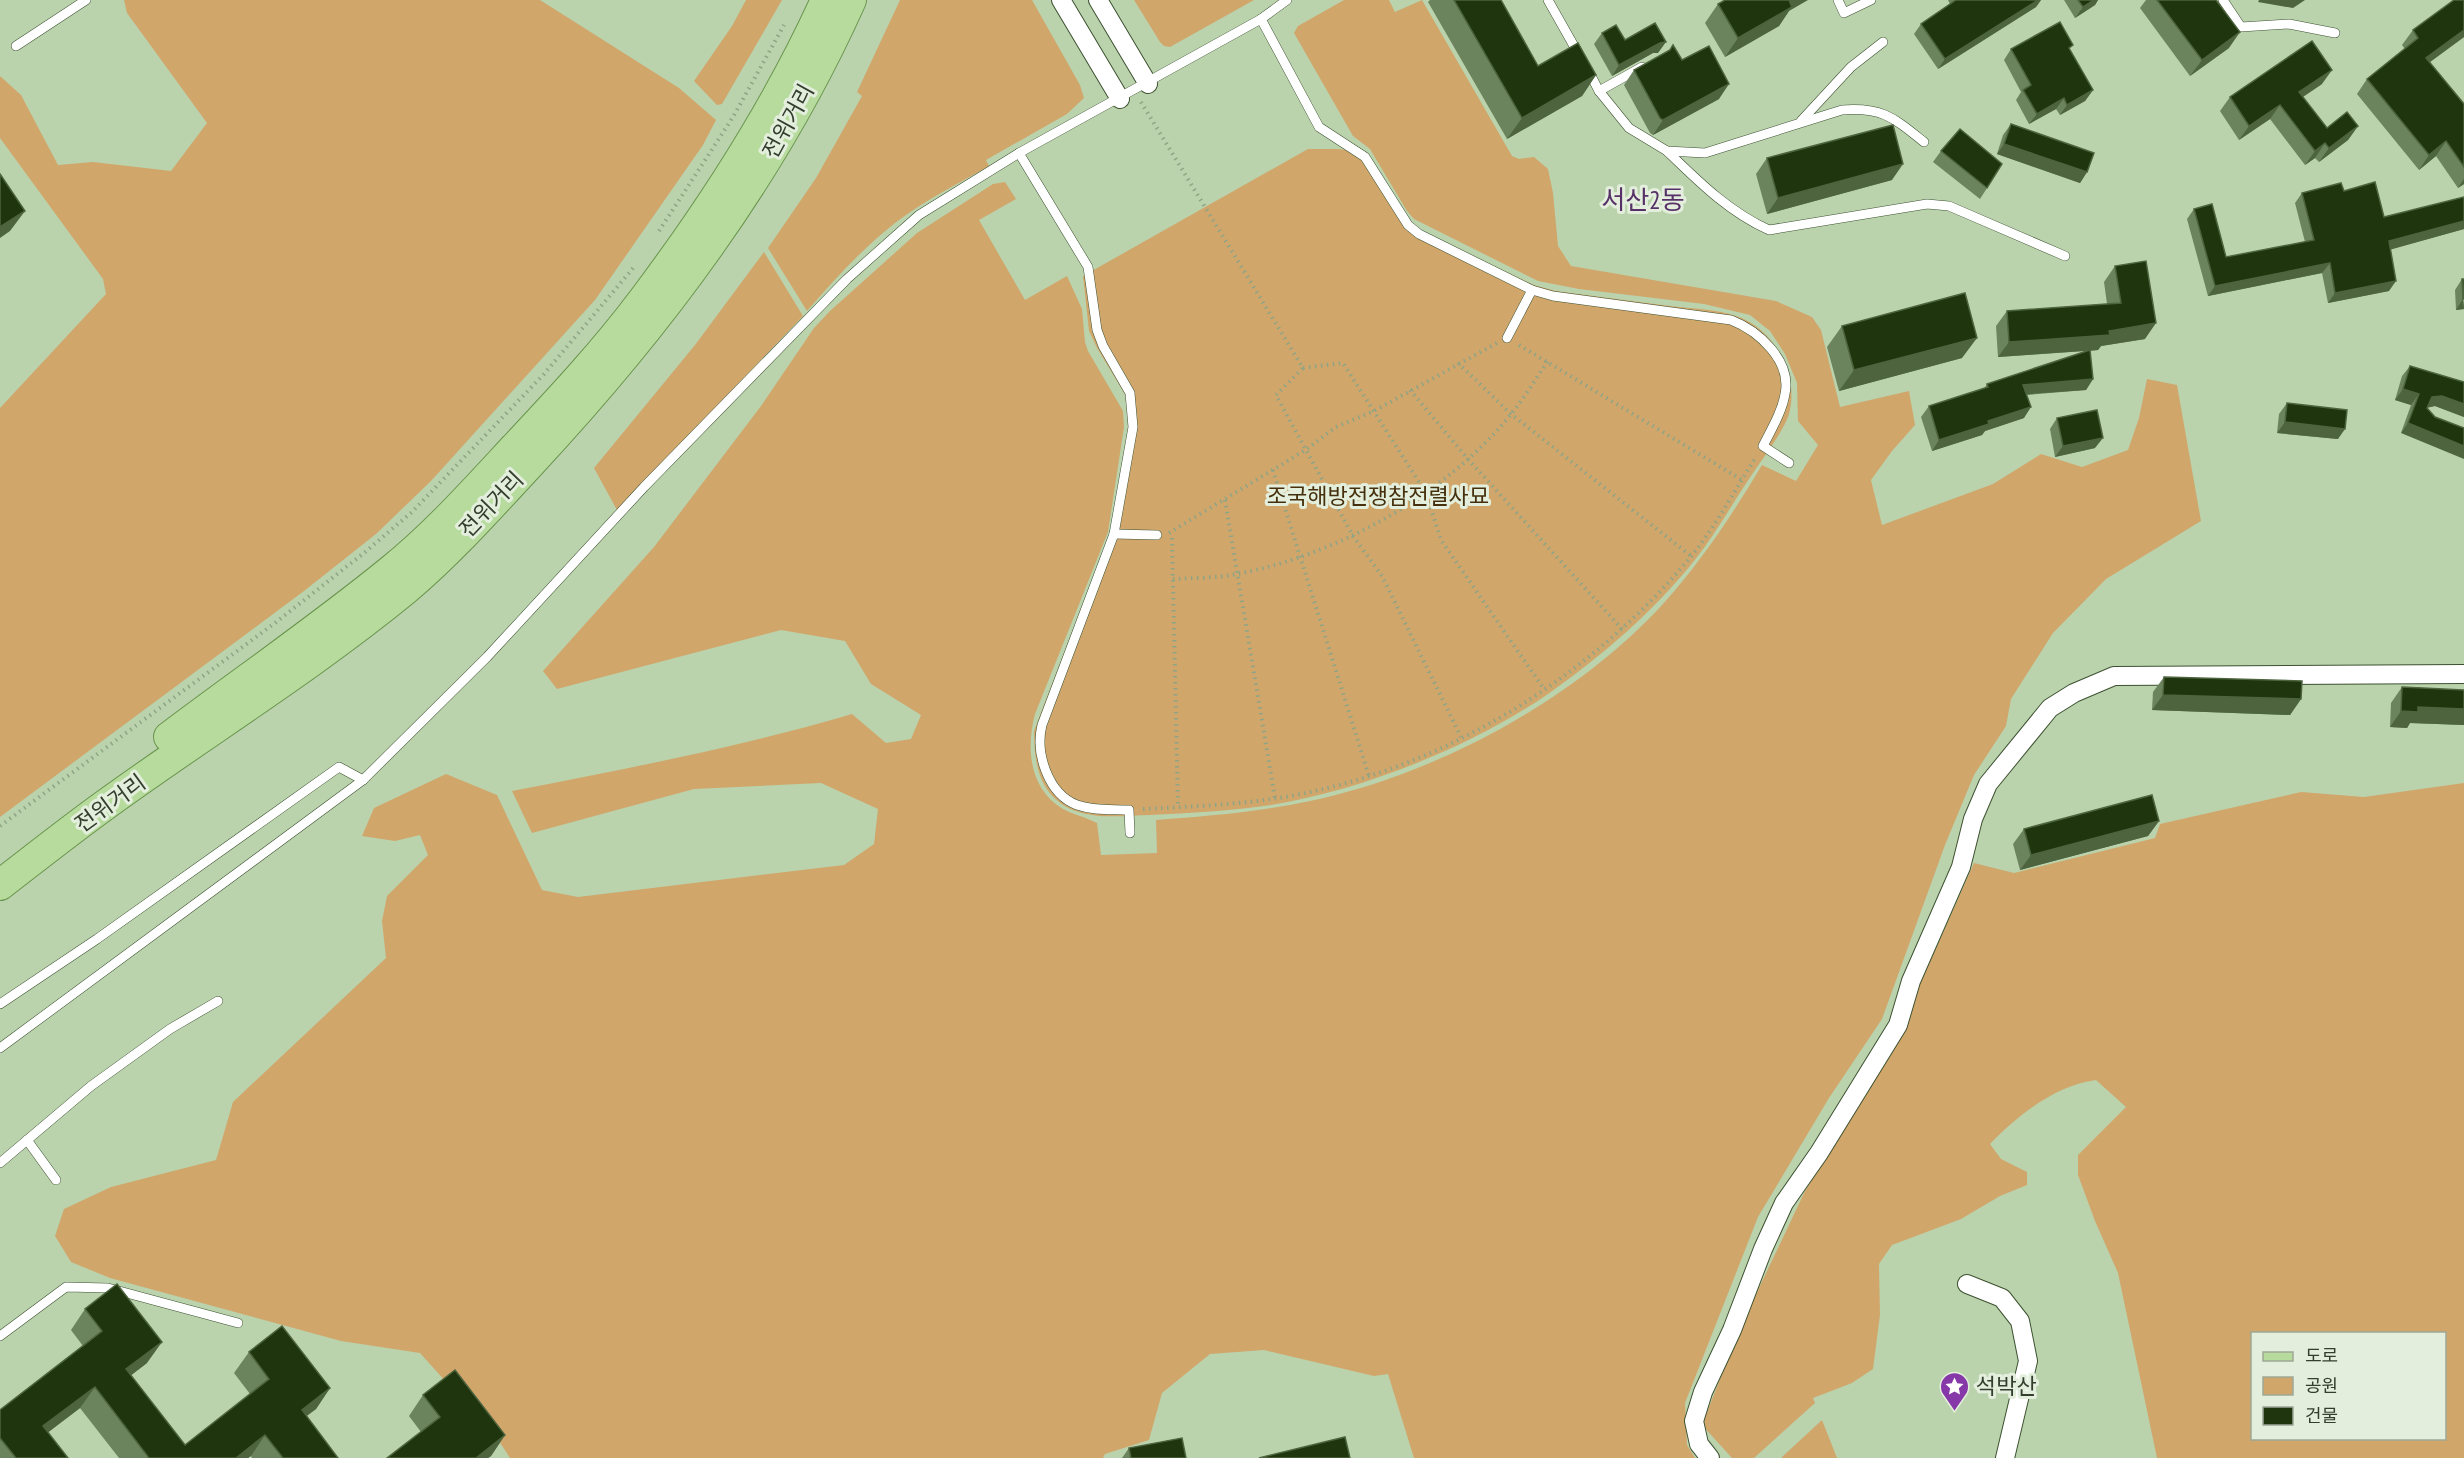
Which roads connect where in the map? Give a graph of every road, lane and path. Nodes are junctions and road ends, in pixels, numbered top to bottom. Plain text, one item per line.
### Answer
1 (86, 0) edge
2 (826, 0) edge
3 (851, 0) edge
4 (1062, 0) edge
5 (1098, 0) edge
6 (1287, 0) edge
7 (1548, 0) edge
8 (1838, 0) edge
9 (1871, 0) edge
10 (2223, 0) edge
11 (789, 16) dead end
12 (1261, 19) junction
13 (2335, 33) dead end
14 (1883, 42) dead end
15 (16, 46) dead end
16 (1647, 65) edge
17 (1134, 91) junction
18 (1599, 91) junction
19 (1799, 123) junction
20 (1924, 142) dead end
21 (1668, 151) junction
22 (1019, 153) junction
23 (656, 236) dead end
24 (2065, 256) dead end
25 (637, 262) dead end
26 (1532, 290) junction
27 (1507, 338) junction
28 (1548, 361) junction
29 (1458, 363) junction
30 (1303, 368) junction
31 (1410, 390) junction
32 (1374, 411) junction
33 (1511, 414) junction
34 (1763, 446) junction
35 (1307, 449) junction
36 (1468, 459) junction
37 (1789, 463) dead end
38 (1273, 470) junction
39 (1742, 480) junction
40 (1426, 493) junction
41 (1224, 500) junction
42 (1171, 532) junction
43 (1114, 534) junction
44 (1157, 535) joint
45 (1353, 536) junction
46 (1691, 557) junction
47 (1300, 558) junction
48 (1236, 574) junction
49 (1173, 579) junction
50 (1622, 629) junction
51 (2464, 674) edge
52 (1544, 688) junction
53 (1461, 737) junction
54 (1369, 776) junction
55 (363, 780) junction
56 (1275, 798) junction
57 (1178, 807) junction
58 (1129, 810) junction
59 (0, 826) edge
60 (1130, 833) dead end
61 (0, 863) edge
62 (0, 885) edge
63 (218, 1001) dead end
64 (0, 1004) edge
65 (0, 1048) edge
66 (27, 1140) junction
67 (0, 1163) edge
68 (56, 1180) dead end
69 (1967, 1284) dead end
70 (238, 1323) dead end
71 (0, 1336) edge
72 (1710, 1458) edge
73 (2005, 1458) edge

1 - 15 lane
2 - 61 main road, 전위거리
3 - 62 main road, 전위거리
4 - 17 street
5 - 17 street
6 - 12 lane
7 - 18 lane
8 - 9 lane
10 - 13 lane
11 - 23 path
12 - 17 lane
12 - 26 lane
14 - 19 lane
16 - 18 lane
17 - 22 lane
17 - 30 path
18 - 21 lane
19 - 20 lane
19 - 21 lane
21 - 24 lane
22 - 43 lane
22 - 55 lane
25 - 59 path
26 - 27 lane
26 - 34 lane
27 - 28 path
27 - 29 path
28 - 33 path
28 - 39 path
29 - 31 path
29 - 33 path
30 - 32 path
30 - 35 path
31 - 32 path
31 - 36 path
32 - 35 path
32 - 40 path
33 - 36 path
33 - 46 path
34 - 37 lane
34 - 39 path
35 - 38 path
35 - 45 path
36 - 40 path
36 - 50 path
38 - 41 path
38 - 47 path
39 - 46 path
40 - 45 path
40 - 52 path
41 - 42 path
41 - 48 path
42 - 44 path
42 - 49 path
43 - 44 lane
43 - 58 lane
45 - 47 path
45 - 53 path
46 - 50 path
47 - 48 path
47 - 54 path
48 - 49 path
48 - 56 path
49 - 57 path
50 - 52 path
51 - 72 street
52 - 53 path
53 - 54 path
54 - 56 path
55 - 64 lane
55 - 65 lane
56 - 57 path
57 - 58 path
58 - 60 lane
63 - 66 lane
66 - 67 lane
66 - 68 lane
69 - 73 street
70 - 71 lane

